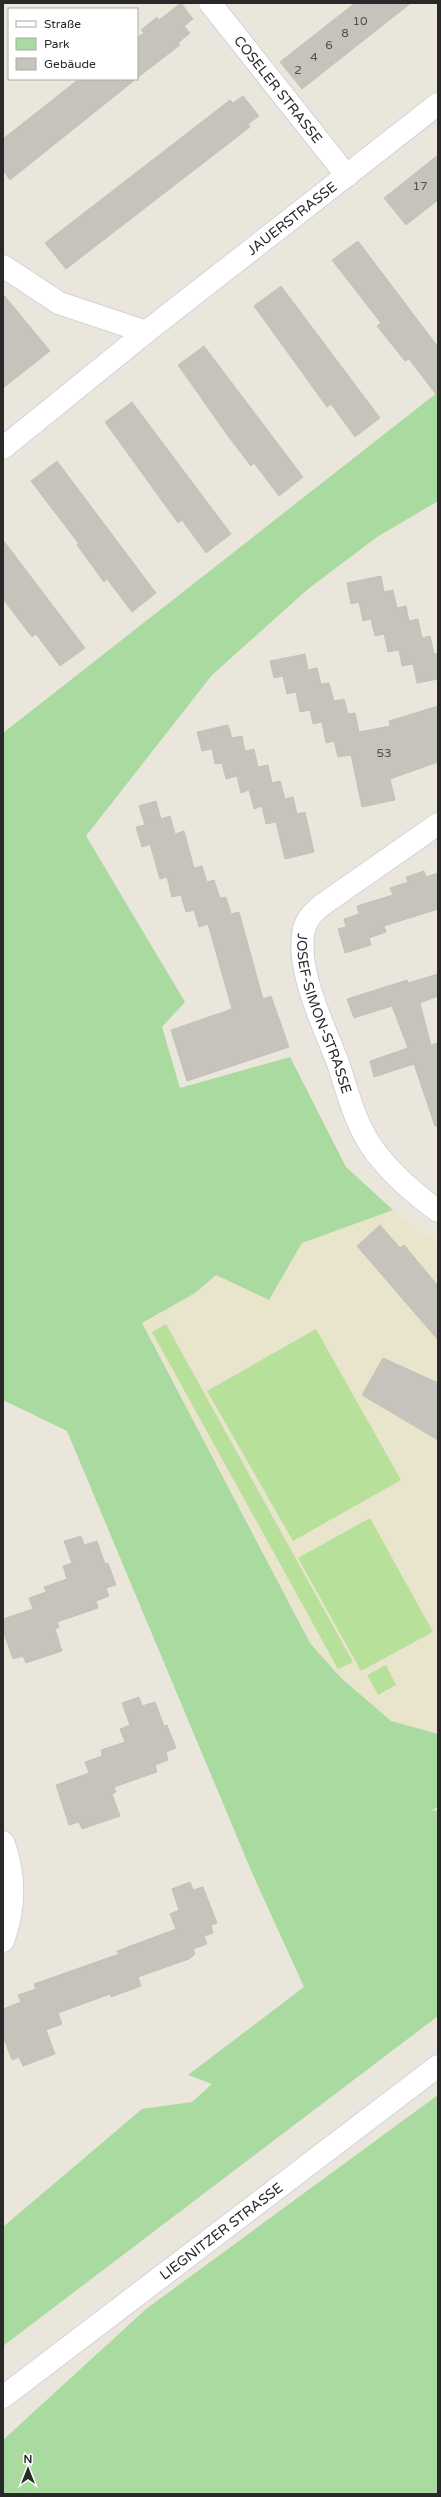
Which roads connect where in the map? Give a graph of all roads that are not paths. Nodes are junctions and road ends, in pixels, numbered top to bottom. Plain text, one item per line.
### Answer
1 (210, 3) edge
2 (438, 104) edge
3 (347, 176) junction
4 (3, 266) edge
5 (146, 332) junction
6 (3, 448) edge
7 (438, 824) edge
8 (438, 1211) edge
9 (3, 1842) edge
10 (3, 1941) edge
11 (438, 2066) edge
12 (3, 2397) edge

1 - 3 street, COSELER STRASSE
2 - 3 street, JAUERSTRASSE
3 - 5 street, JAUERSTRASSE
4 - 5 street
5 - 6 street, JAUERSTRASSE
7 - 8 street, JOSEF-SIMON-STRASSE
9 - 10 street
11 - 12 street, LIEGNITZER STRASSE

